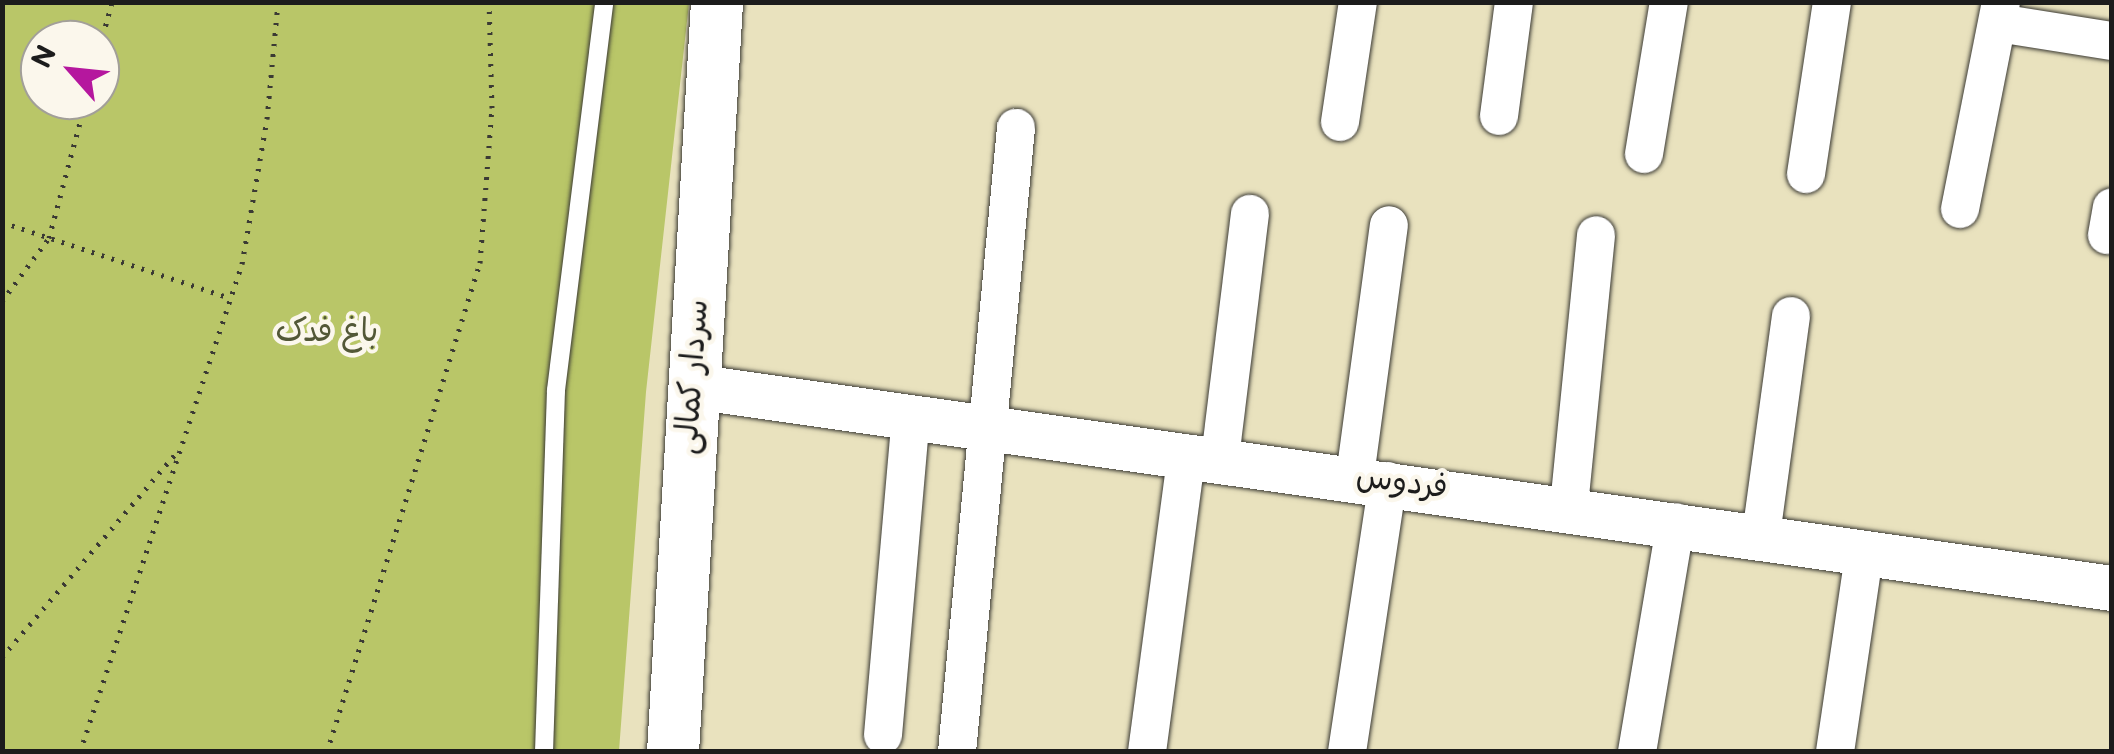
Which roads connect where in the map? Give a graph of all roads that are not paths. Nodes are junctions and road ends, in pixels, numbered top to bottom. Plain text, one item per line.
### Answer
1 (604, 2) edge
2 (717, 2) edge
3 (1358, 2) edge
4 (1514, 2) edge
5 (1668, 2) edge
6 (1832, 2) edge
7 (1999, 13) edge
8 (2112, 41) edge
9 (1499, 116) dead end
10 (1340, 122) dead end
11 (1016, 128) dead end
12 (1644, 154) dead end
13 (1806, 174) dead end
14 (1960, 208) dead end
15 (1250, 214) dead end
16 (1388, 225) dead end
17 (1596, 235) dead end
18 (1791, 316) dead end
19 (692, 386) junction
20 (911, 416) junction
21 (988, 426) junction
22 (1204, 456) junction
23 (1371, 479) junction
24 (1569, 506) junction
25 (1676, 522) junction
26 (1760, 535) junction
27 (1865, 550) junction
28 (2112, 588) edge
29 (883, 735) dead end
30 (544, 752) edge
31 (673, 752) edge
32 (957, 752) edge
33 (1147, 752) edge
34 (1347, 752) edge
35 (1637, 752) edge
36 (1835, 752) edge

1 - 30 lane
2 - 19 main road, سردار کمالی
3 - 10 street
4 - 9 street
5 - 12 street
6 - 13 street
7 - 8 street
7 - 14 street
11 - 21 street
15 - 22 street
16 - 23 street
17 - 24 street
18 - 26 street
19 - 20 street, فردوس
19 - 31 main road, سردار کمالی
20 - 21 street, فردوس
20 - 29 street
21 - 22 street, فردوس
21 - 32 street
22 - 23 street, فردوس
22 - 33 street
23 - 24 street, فردوس
23 - 34 street
24 - 25 street, فردوس
25 - 26 street, فردوس
25 - 35 street
26 - 27 street, فردوس
27 - 28 street, فردوس
27 - 36 street

